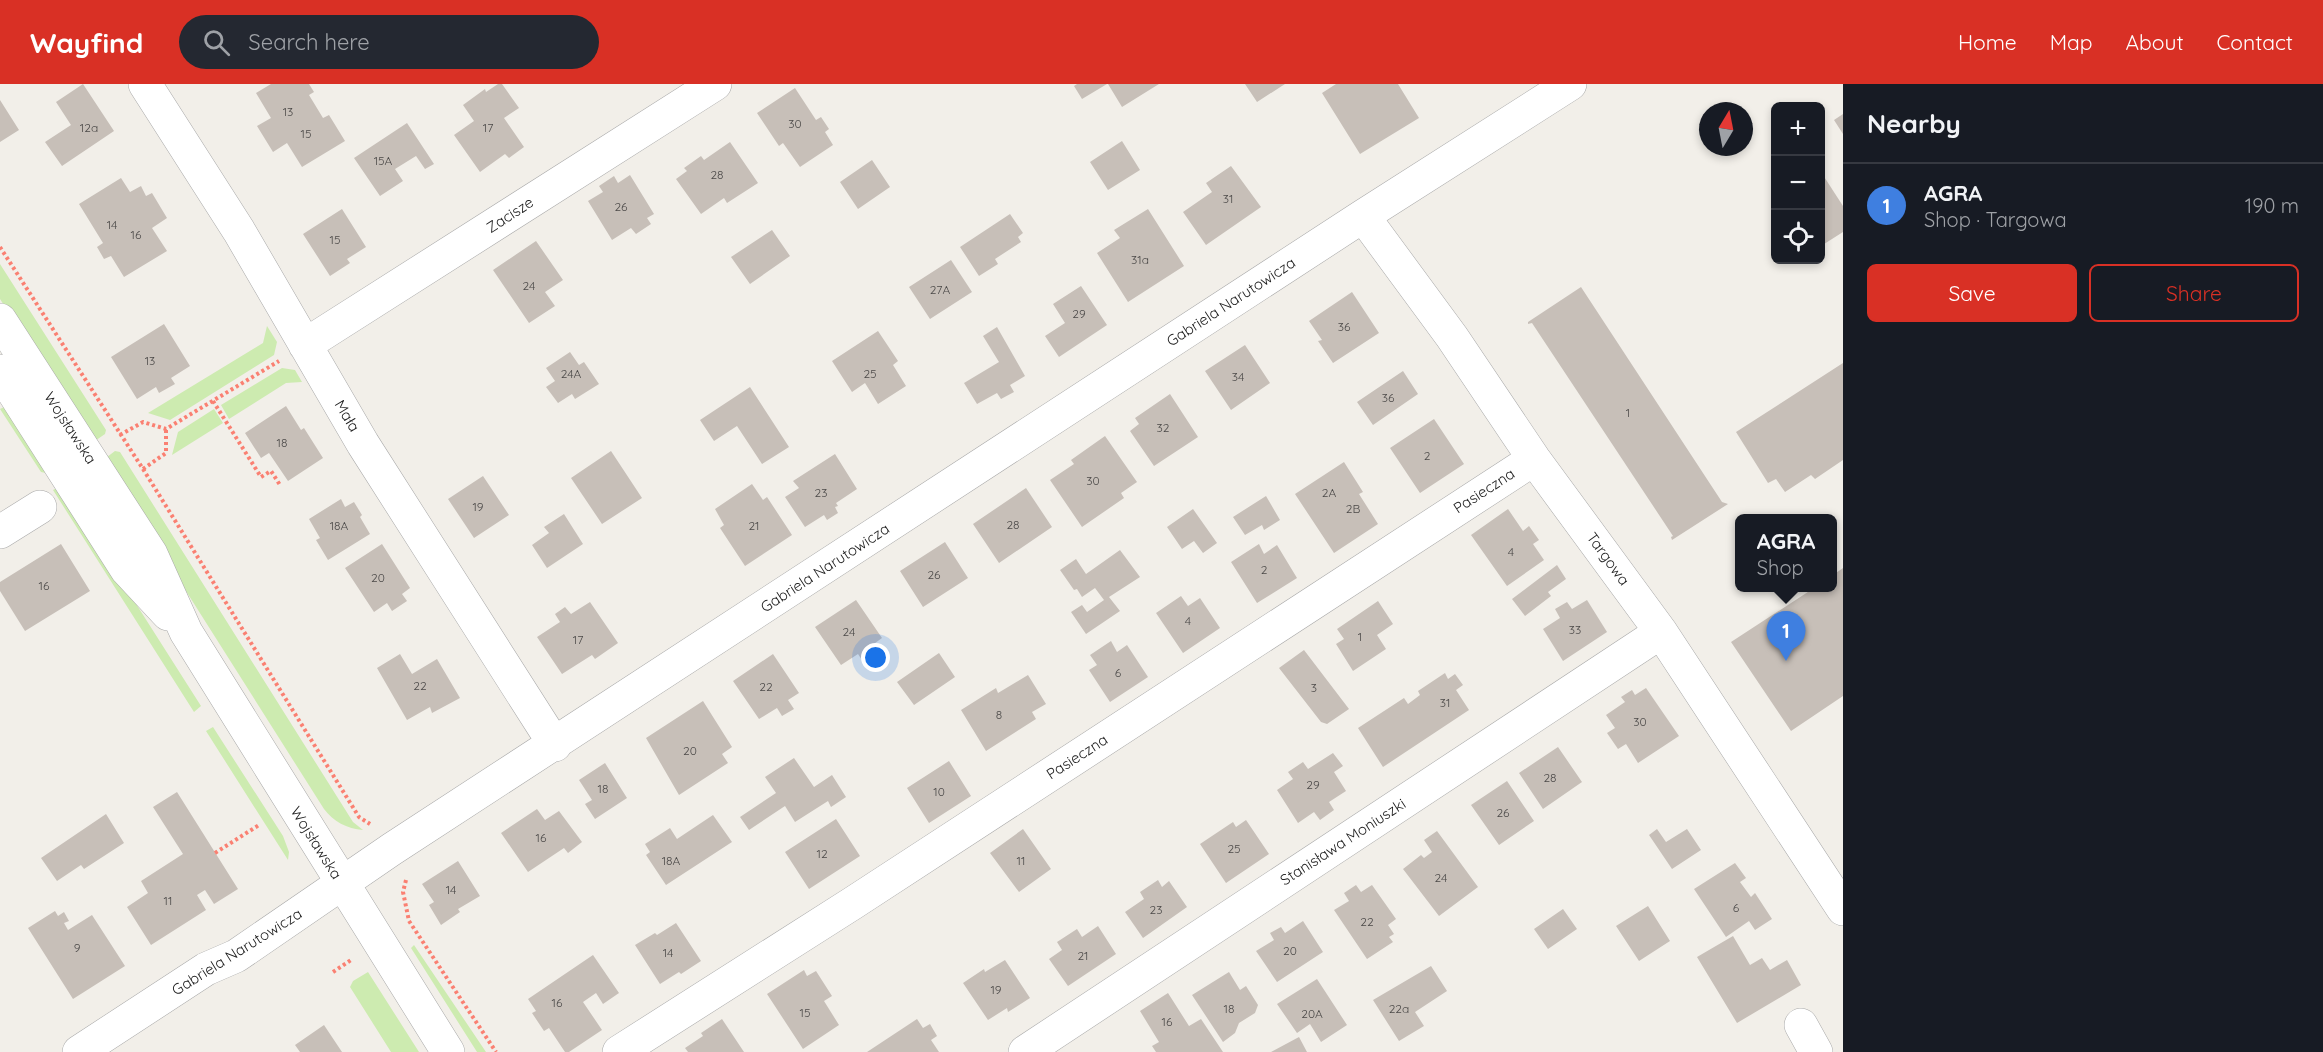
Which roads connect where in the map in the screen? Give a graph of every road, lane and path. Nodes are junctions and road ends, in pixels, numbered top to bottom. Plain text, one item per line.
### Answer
1 (145, 84) edge
2 (715, 84) edge
3 (1570, 84) edge
4 (1363, 216) junction
5 (0, 247) edge
6 (0, 320) edge
7 (305, 345) junction
8 (0, 371) edge
9 (213, 401) junction
10 (166, 429) junction
11 (120, 435) junction
12 (112, 441) dead end
13 (1534, 459) junction
14 (143, 469) junction
15 (280, 485) dead end
16 (40, 507) dead end
17 (0, 532) edge
18 (186, 632) junction
19 (1661, 632) junction
20 (555, 745) junction
21 (259, 825) dead end
22 (379, 830) dead end
23 (215, 853) dead end
24 (408, 873) dead end
25 (341, 884) junction
26 (1843, 909) edge
27 (1038, 1049) edge
28 (79, 1052) edge
29 (448, 1052) edge
30 (496, 1052) edge
31 (619, 1052) edge

1 - 7 street, Mała
2 - 7 street, Zacisze
3 - 4 street, Gabriela Narutowicza
4 - 13 street, Targowa
4 - 20 street, Gabriela Narutowicza
5 - 11 path
6 - 18 street, Wojsławska
7 - 9 path
7 - 20 street, Mała
8 - 18 street, Wojsławska
9 - 10 path
9 - 15 path
10 - 11 path
10 - 14 path
11 - 12 path
11 - 14 path
13 - 19 street, Targowa
13 - 31 street, Pasieczna
14 - 22 path
16 - 17 street
18 - 25 street, Wojsławska
19 - 26 street, Targowa
19 - 27 street, Stanisława Moniuszki
20 - 25 street, Gabriela Narutowicza
21 - 23 path
24 - 30 path
25 - 28 street, Gabriela Narutowicza
25 - 29 street, Wojsławska

